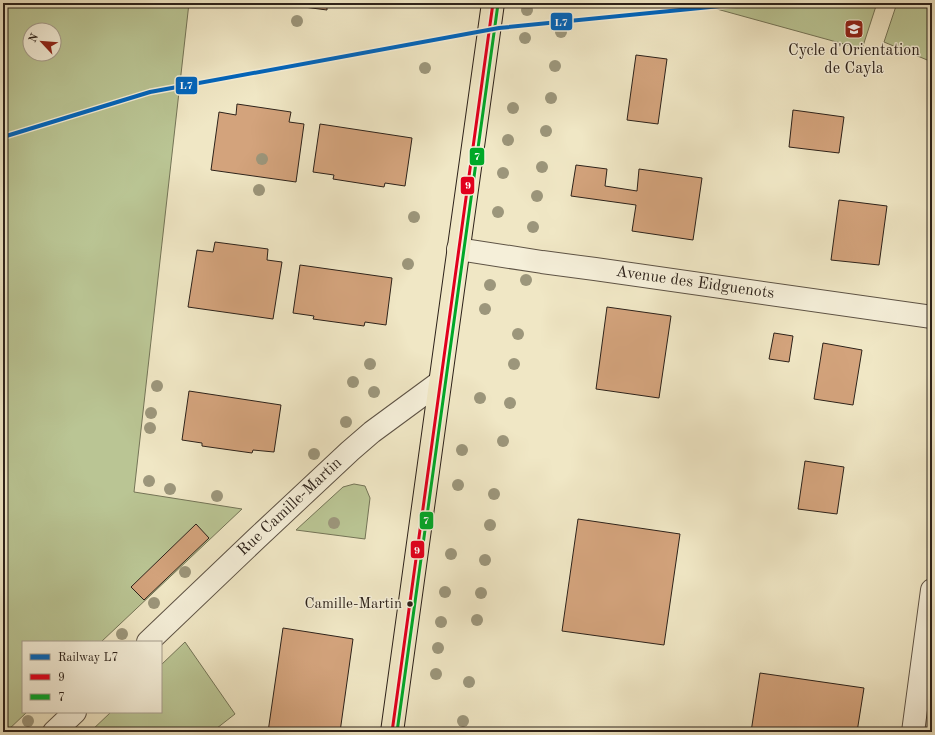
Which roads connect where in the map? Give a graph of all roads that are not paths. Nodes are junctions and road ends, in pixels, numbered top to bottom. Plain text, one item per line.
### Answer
1 (493, 3) edge
2 (458, 249) junction
3 (932, 317) edge
4 (440, 382) junction
5 (932, 590) edge
6 (149, 641) edge
7 (74, 713) edge
8 (54, 732) edge
9 (392, 732) edge
10 (913, 732) edge

1 - 2 main road
2 - 3 street, Avenue des Eidguenots
2 - 4 main road
4 - 6 street, Rue Camille-Martin
4 - 9 main road
5 - 10 street
7 - 8 street

